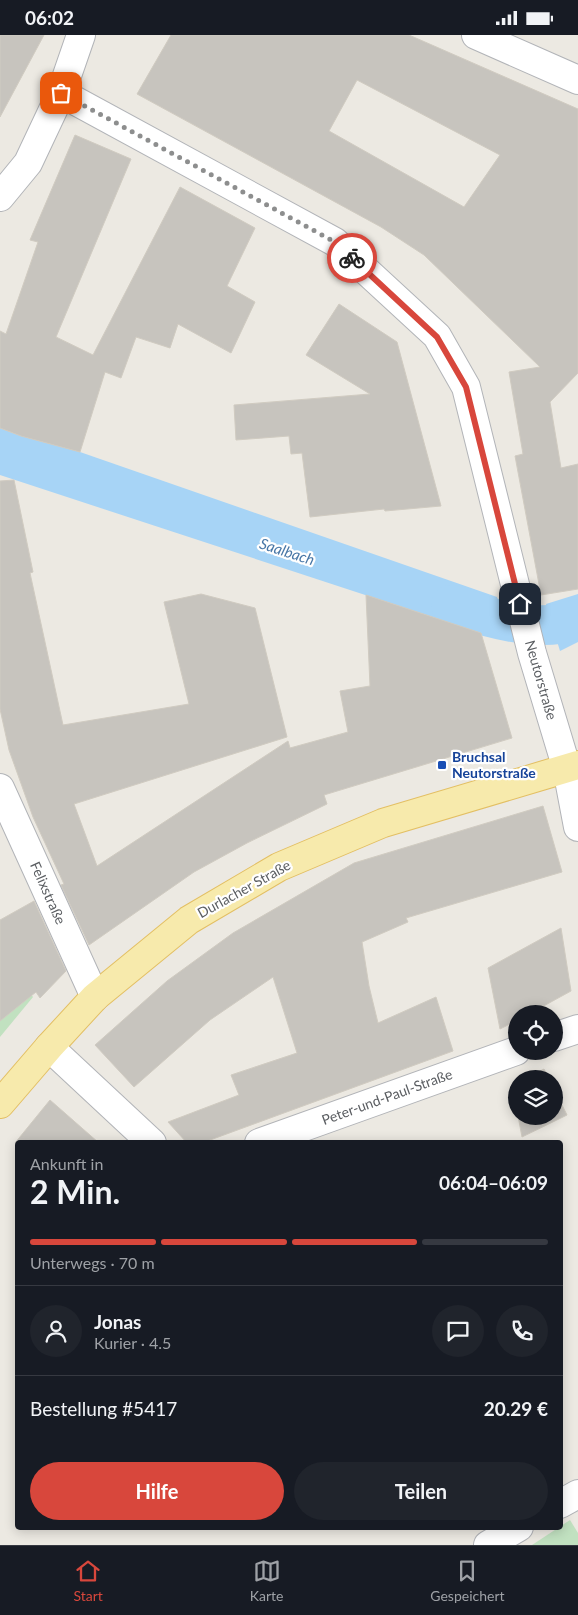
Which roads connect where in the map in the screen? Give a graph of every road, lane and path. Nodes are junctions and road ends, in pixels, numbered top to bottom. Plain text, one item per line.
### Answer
1 (81, 35) edge
2 (476, 35) edge
3 (578, 80) edge
4 (61, 93) junction
5 (0, 197) edge
6 (572, 767) edge
7 (0, 788) edge
8 (578, 827) edge
9 (95, 997) junction
10 (578, 1029) edge
11 (563, 1034) edge
12 (49, 1047) junction
13 (508, 1054) edge
14 (0, 1104) edge
15 (149, 1140) edge
16 (267, 1140) edge
17 (578, 1494) edge
18 (563, 1502) edge
19 (514, 1530) edge
20 (488, 1545) edge

1 - 4 street
2 - 3 street
4 - 5 street
4 - 6 street, Neutorstraße
6 - 8 street, Neutorstraße
6 - 9 main road, Durlacher Straße
7 - 9 street, Felixstraße
9 - 12 main road, Durlacher Straße
10 - 11 street
12 - 14 main road, Durlacher Straße
12 - 15 street
13 - 16 street, Peter-und-Paul-Straße
17 - 18 street
19 - 20 street

